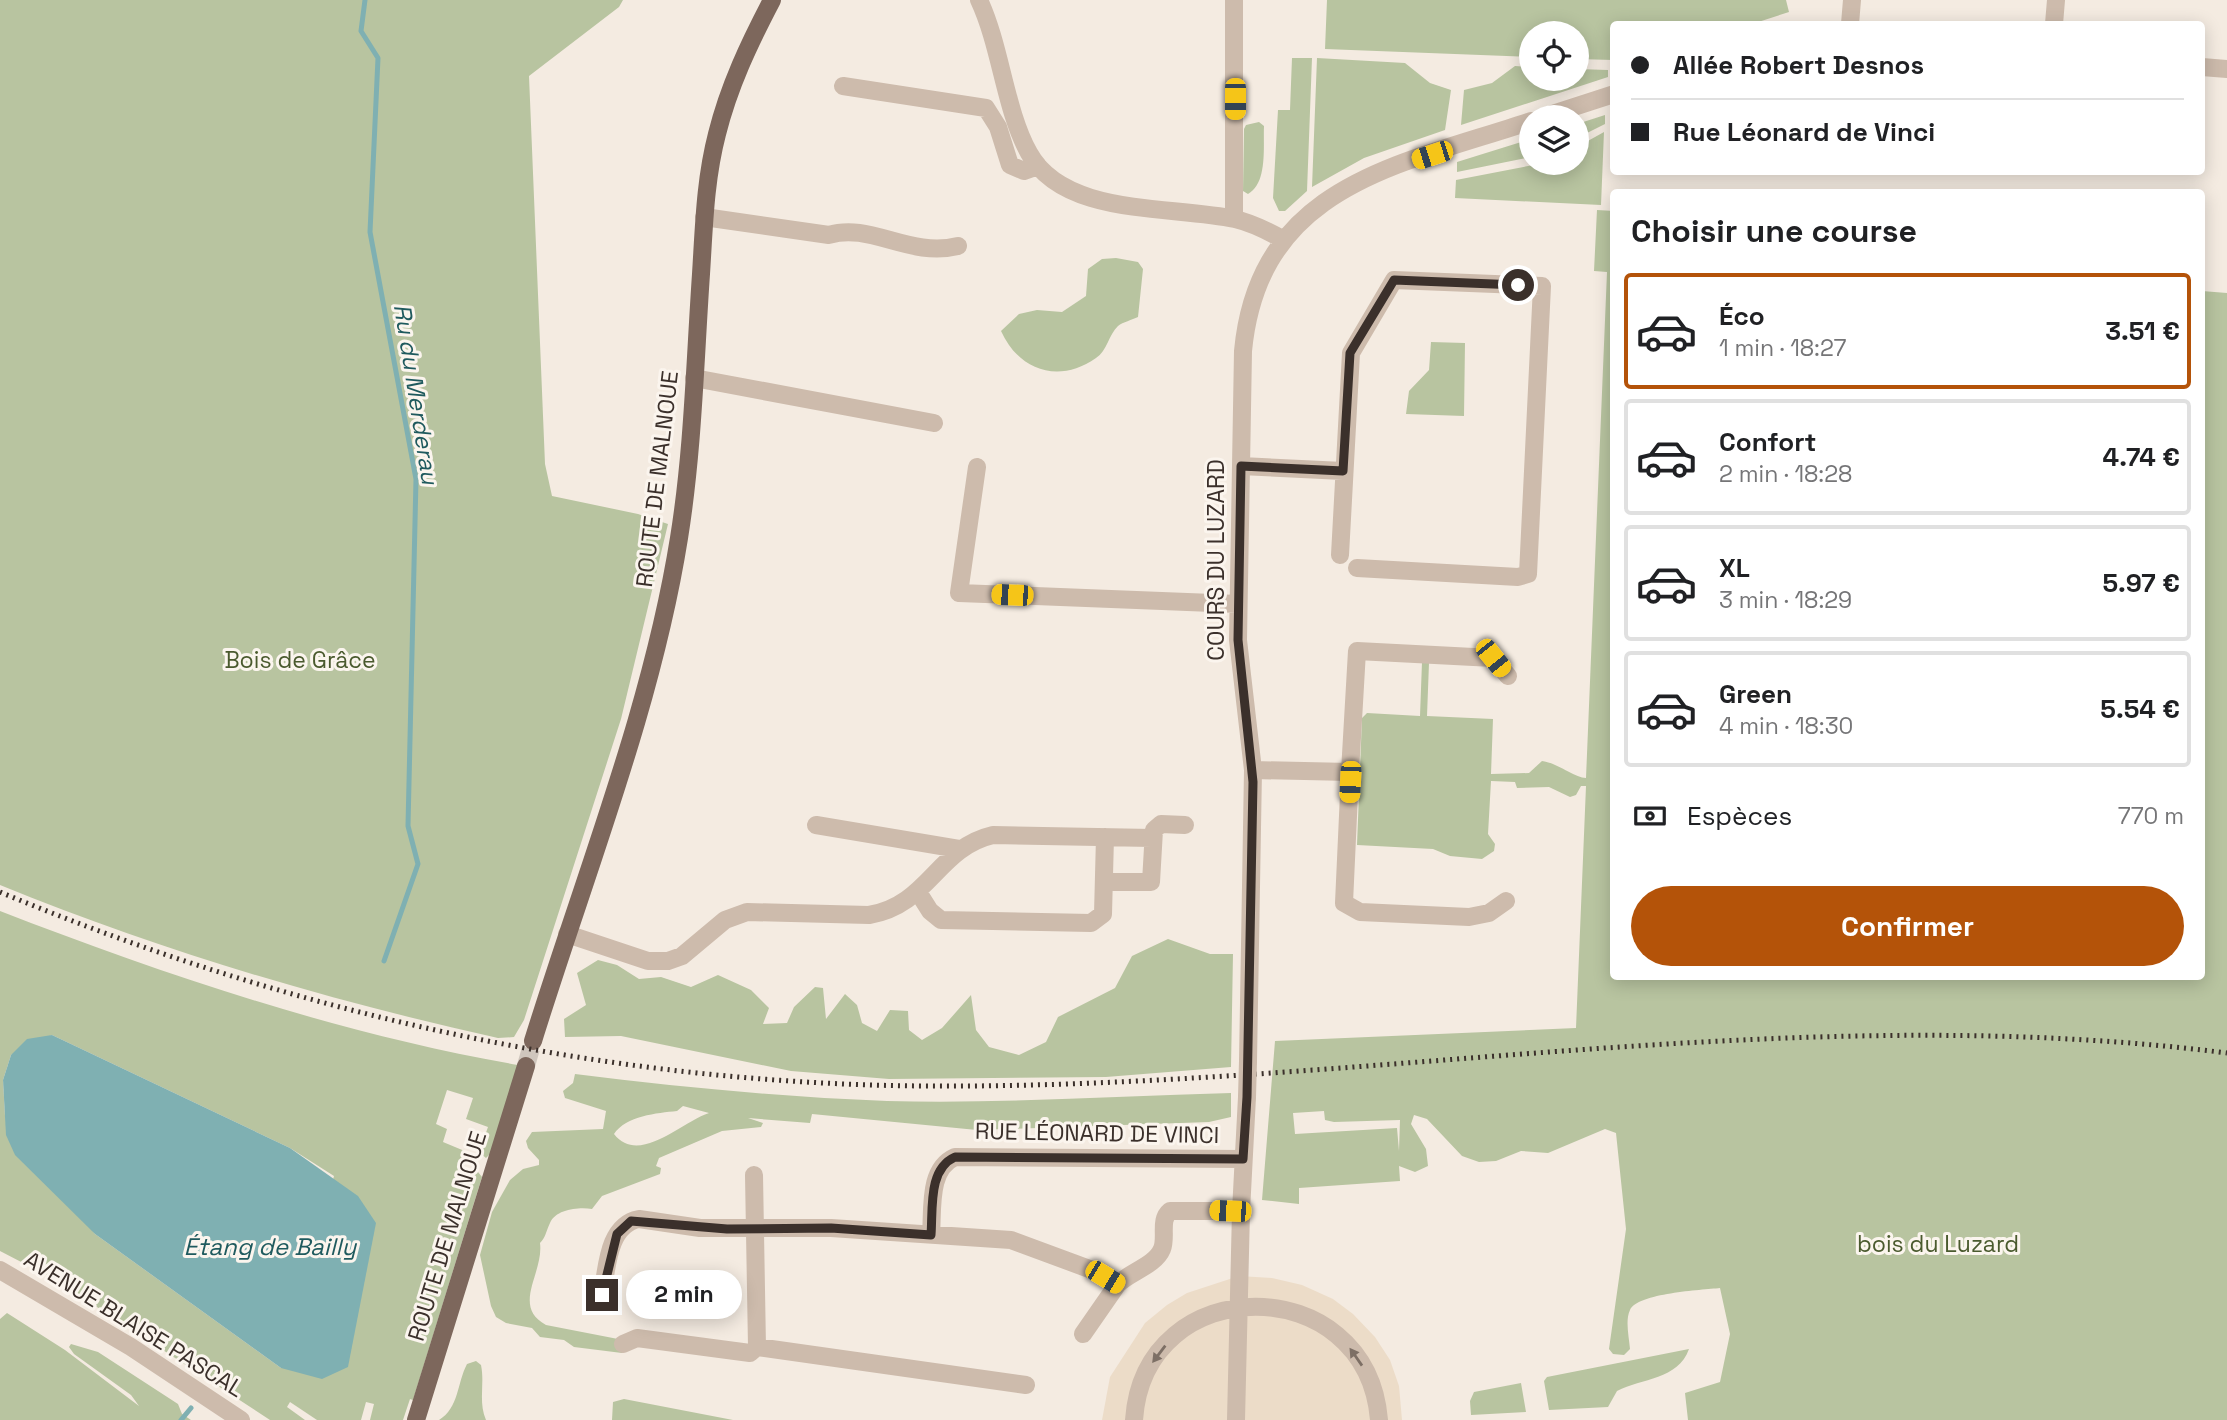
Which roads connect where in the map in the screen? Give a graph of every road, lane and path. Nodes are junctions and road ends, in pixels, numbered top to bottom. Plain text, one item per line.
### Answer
1 (772, 0) edge
2 (979, 0) edge
3 (1234, 0) edge
4 (1853, 0) edge
5 (2056, 0) edge
6 (1850, 21) edge
7 (2054, 21) edge
8 (2205, 67) edge
9 (2227, 69) edge
10 (844, 86) dead end
11 (1610, 95) edge
12 (1580, 105) edge
13 (1519, 125) edge
14 (1038, 166) junction
15 (704, 217) junction
16 (1234, 219) junction
17 (1284, 240) junction
18 (958, 246) dead end
19 (694, 378) junction
20 (934, 423) dead end
21 (1241, 466) junction
22 (977, 467) dead end
23 (1343, 471) junction
24 (1340, 555) dead end
25 (1357, 568) dead end
26 (1238, 604) junction
27 (1508, 677) dead end
28 (1253, 771) junction
29 (1350, 772) junction
30 (816, 825) dead end
31 (1185, 825) dead end
32 (1105, 837) junction
33 (1152, 838) junction
34 (959, 849) junction
35 (1105, 881) junction
36 (918, 892) junction
37 (1506, 901) dead end
38 (566, 934) junction
39 (533, 1041) tunnel mouth
40 (526, 1066) tunnel mouth
41 (1243, 1159) junction
42 (754, 1175) dead end
43 (1241, 1211) junction
44 (755, 1228) junction
45 (931, 1235) junction
46 (0, 1270) edge
47 (1117, 1285) junction
48 (602, 1295) dead end
49 (1238, 1307) junction
50 (1083, 1334) dead end
51 (624, 1345) dead end
52 (757, 1346) junction
53 (1026, 1385) dead end
54 (241, 1420) edge
55 (416, 1420) edge
56 (1134, 1420) edge
57 (1236, 1420) edge
58 (1379, 1420) edge

1 - 15 main road, ROUTE DE MALNOUE
2 - 14 street
3 - 16 street
4 - 6 street
5 - 7 street
8 - 9 street
10 - 14 street
11 - 12 street
13 - 17 street, COURS DU LUZARD
14 - 16 street
15 - 18 street
15 - 19 main road, ROUTE DE MALNOUE
16 - 17 street
17 - 21 street, COURS DU LUZARD
19 - 20 street
19 - 38 main road, ROUTE DE MALNOUE
21 - 23 street
21 - 26 street, COURS DU LUZARD
22 - 26 street
23 - 24 street
23 - 25 street
26 - 28 street, COURS DU LUZARD
27 - 29 street
28 - 29 street
28 - 41 street, COURS DU LUZARD, bridge
29 - 37 street
30 - 34 street
31 - 33 street
32 - 33 street
32 - 34 street
32 - 35 street
33 - 35 street
34 - 36 street
35 - 36 street
36 - 38 street
38 - 39 main road, ROUTE DE MALNOUE
40 - 55 main road, ROUTE DE MALNOUE
41 - 43 street, COURS DU LUZARD
41 - 45 street, RUE LÉONARD DE VINCI
42 - 44 street
43 - 47 street
43 - 49 street, COURS DU LUZARD
44 - 45 street
44 - 48 street
44 - 52 street
45 - 47 street
46 - 54 street, AVENUE BLAISE PASCAL
47 - 50 street
49 -> 56 street
49 - 57 street, COURS DU LUZARD
58 -> 49 street
51 - 52 street
52 - 53 street

